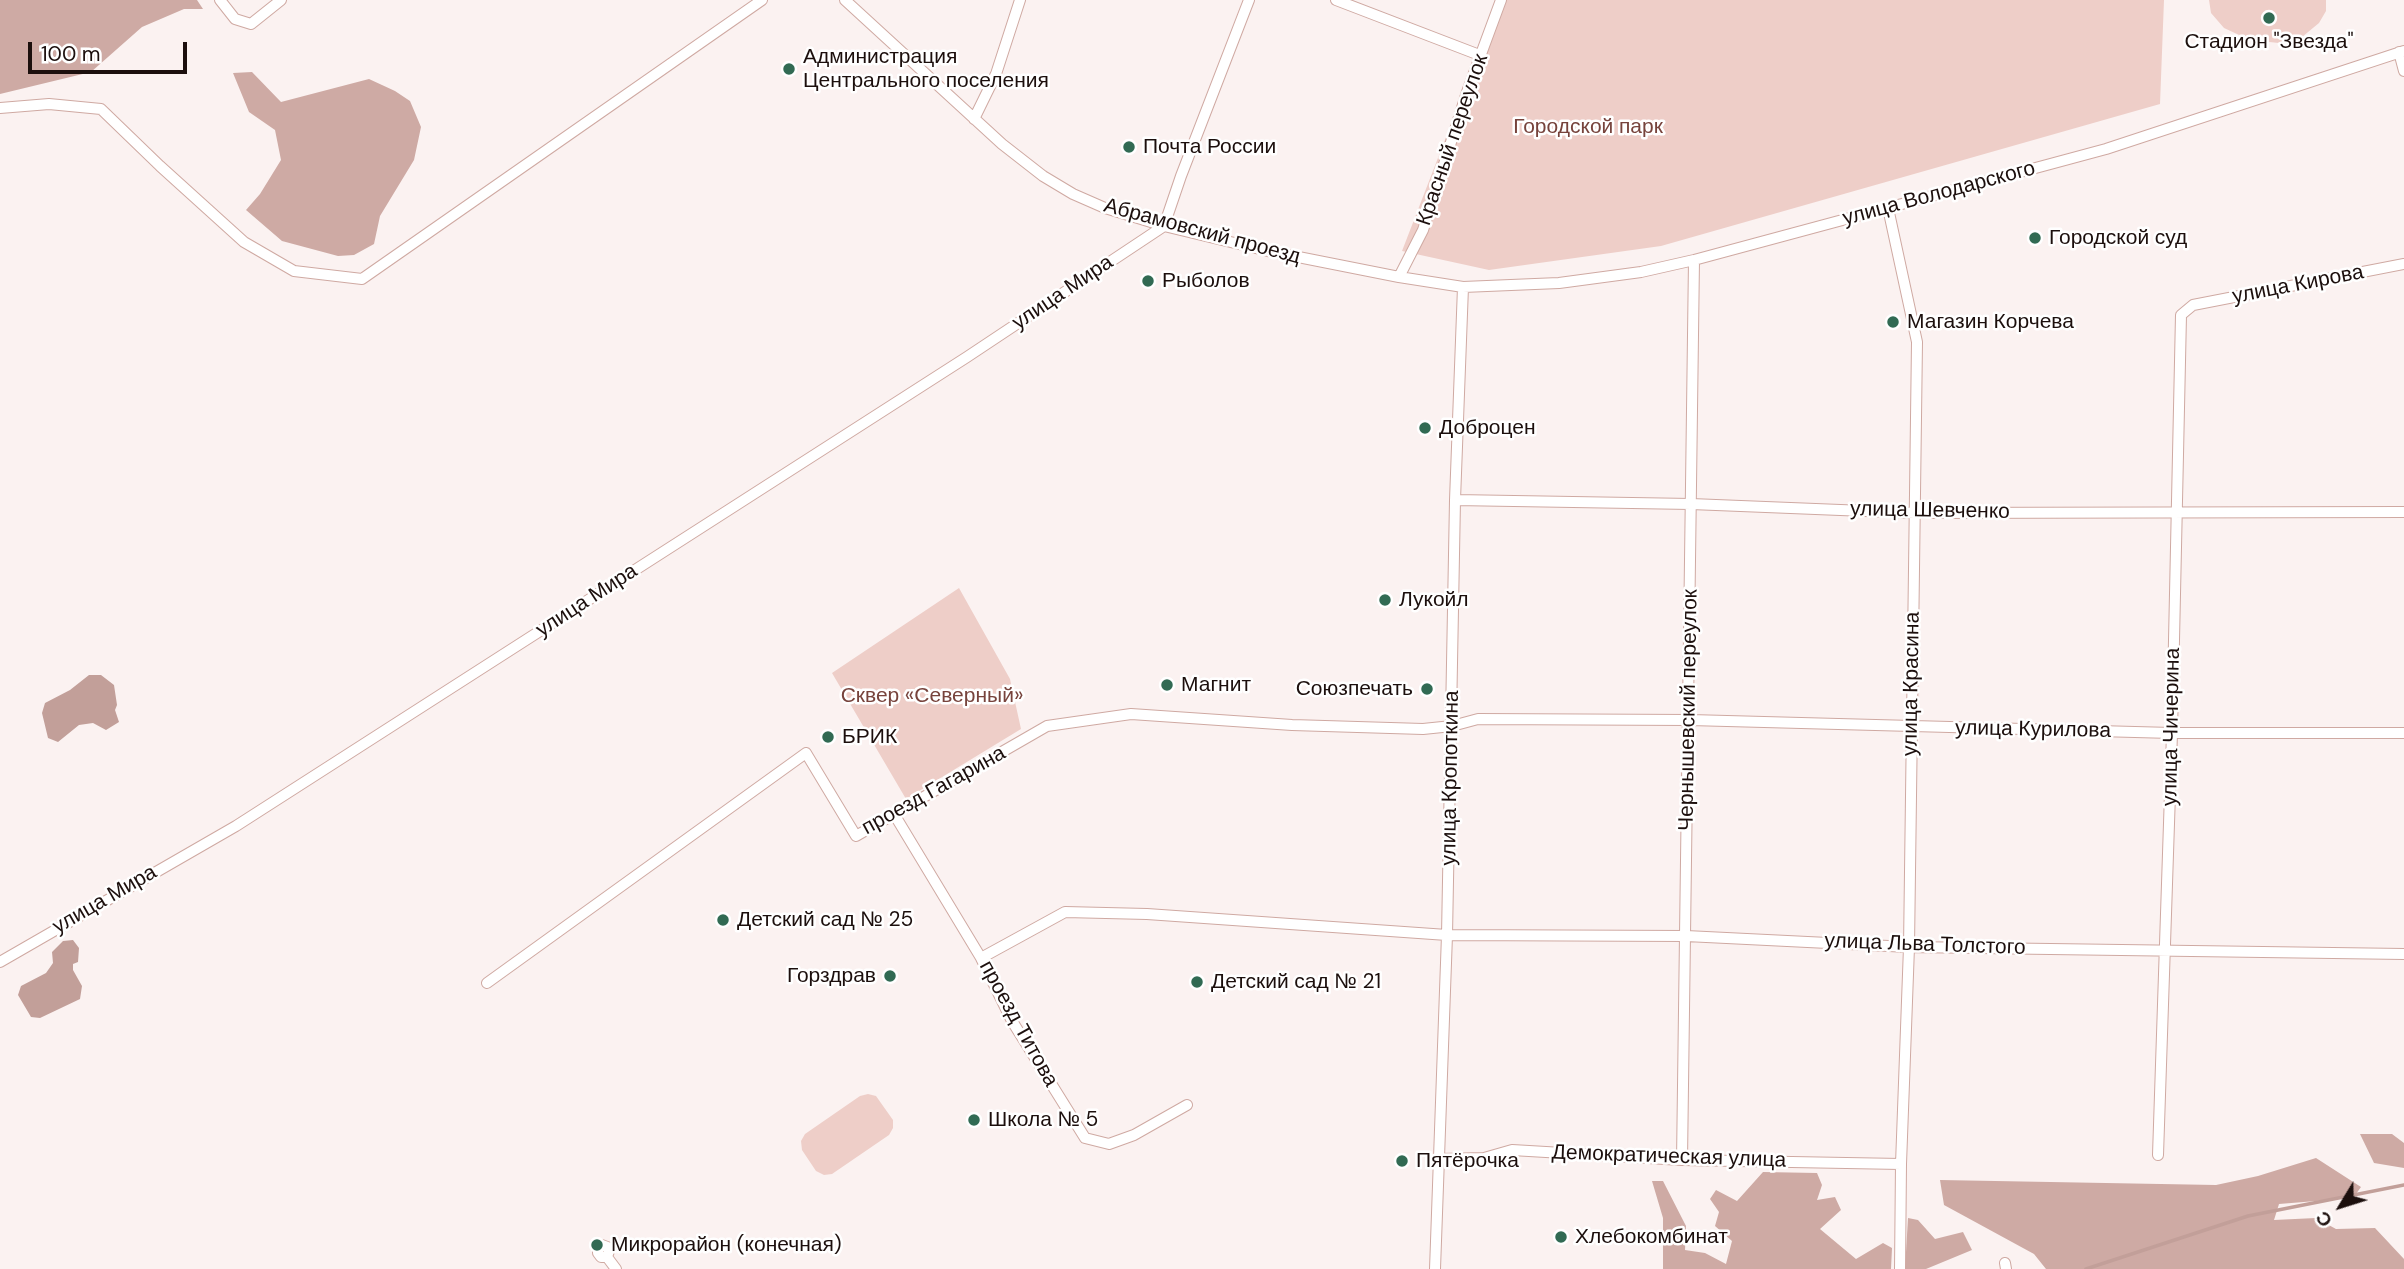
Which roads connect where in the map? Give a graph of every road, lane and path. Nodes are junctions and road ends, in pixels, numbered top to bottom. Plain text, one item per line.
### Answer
1 (220, 0) edge
2 (281, 0) edge
3 (762, 0) edge
4 (845, 0) edge
5 (1020, 0) edge
6 (1249, 0) edge
7 (1336, 0) edge
8 (1502, 0) edge
9 (2402, 52) edge
10 (1482, 55) junction
11 (2404, 71) edge
12 (0, 107) edge
13 (974, 119) junction
14 (1888, 208) junction
15 (1164, 226) junction
16 (1694, 260) junction
17 (2404, 264) edge
18 (1399, 277) junction
19 (1463, 287) junction
20 (2193, 305) joint
21 (1455, 500) junction
22 (1691, 504) junction
23 (2404, 512) edge
24 (1915, 513) junction
25 (2176, 514) junction
26 (1690, 720) junction
27 (1452, 726) junction
28 (1912, 727) junction
29 (2172, 733) junction
30 (2404, 733) edge
31 (894, 814) junction
32 (1447, 935) junction
33 (1686, 936) junction
34 (1909, 947) junction
35 (2166, 950) junction
36 (2404, 954) edge
37 (981, 958) junction
38 (0, 962) edge
39 (487, 983) dead end
40 (1187, 1105) dead end
41 (2158, 1155) dead end
42 (1438, 1159) junction
43 (1682, 1160) junction
44 (1901, 1164) junction
45 (607, 1256) dead end
46 (616, 1269) edge
47 (1435, 1269) edge
48 (1900, 1269) edge

1 - 2 street
3 - 12 street
4 - 13 street, Абрамовский проезд
5 - 13 street
6 - 15 street
7 - 10 street
8 - 10 street, Красный переулок
9 - 11 street
9 - 14 street, улица Володарского
10 - 18 street, Красный переулок
13 - 15 street, Абрамовский проезд
14 - 16 street, улица Володарского
14 - 24 street, улица Красина
15 - 18 street, Абрамовский проезд
15 - 38 street, улица Мира
16 - 19 street, улица Володарского
16 - 22 street, Чернышевский переулок
17 - 20 street, улица Кирова
18 - 19 street, Абрамовский проезд
19 - 21 street, улица Кропоткина
20 - 25 street, улица Чичерина
21 - 22 street, улица Шевченко
21 - 27 street, улица Кропоткина
22 - 24 street, улица Шевченко
22 - 26 street, Чернышевский переулок
23 - 25 street, улица Шевченко
24 - 25 street, улица Шевченко
24 - 28 street, улица Красина
25 - 29 street, улица Чичерина
26 - 27 street, улица Курилова
26 - 28 street, улица Курилова
26 - 33 street, Чернышевский переулок
27 - 31 street, проезд Гагарина
27 - 32 street, улица Кропоткина
28 - 29 street, улица Курилова
28 - 34 street, улица Красина
29 - 30 street, улица Курилова
29 - 35 street, улица Чичерина
31 - 37 street, проезд Титова
31 - 39 street, проезд Гагарина
32 - 33 street, улица Льва Толстого
32 - 37 street, улица Льва Толстого
32 - 42 street, улица Кропоткина
33 - 34 street, улица Льва Толстого
33 - 43 street, Чернышевский переулок
34 - 35 street, улица Льва Толстого
34 - 44 street, улица Красина
35 - 36 street, улица Льва Толстого
35 - 41 street, улица Чичерина
37 - 40 street, проезд Титова
42 - 43 street, Демократическая улица
42 - 47 street, улица Кропоткина
43 - 44 street, Демократическая улица
44 - 48 street, улица Красина
45 - 46 street

